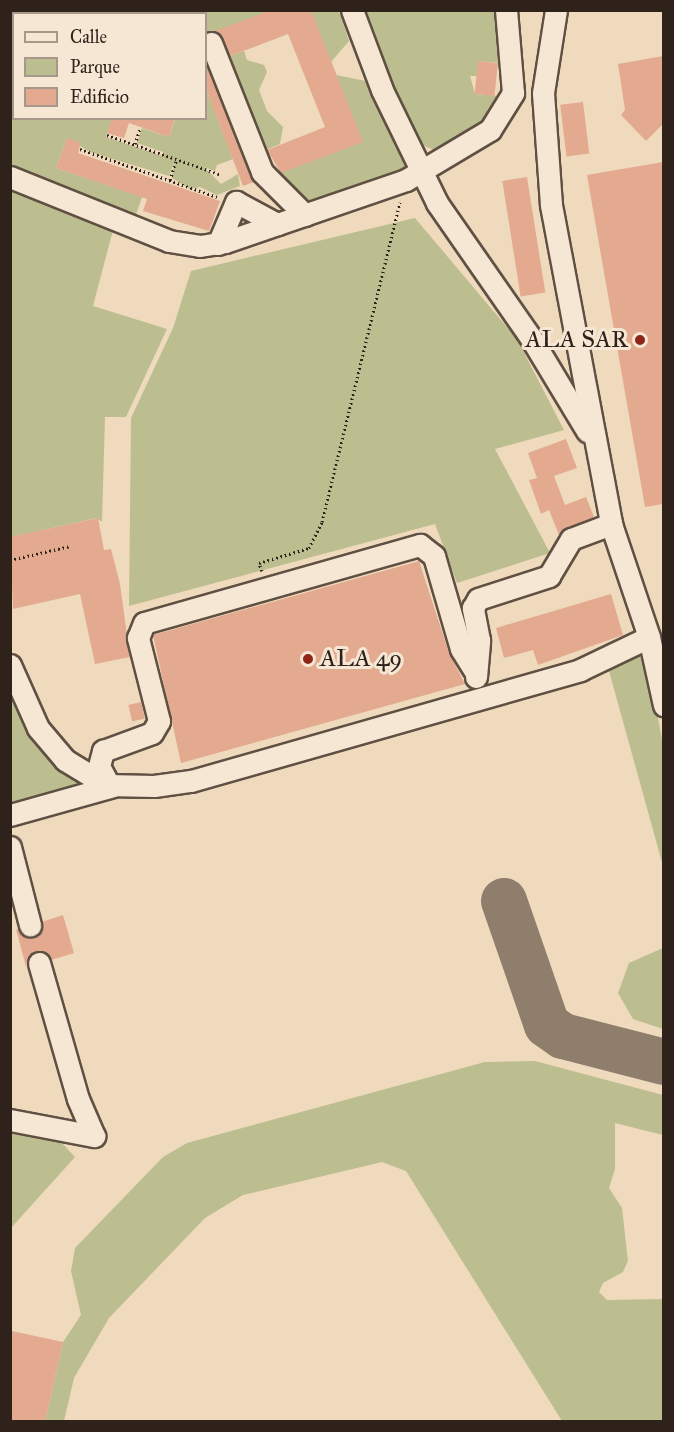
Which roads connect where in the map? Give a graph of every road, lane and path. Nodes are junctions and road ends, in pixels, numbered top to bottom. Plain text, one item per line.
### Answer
1 (352, 10) edge
2 (506, 10) edge
3 (556, 10) edge
4 (212, 43) dead end
5 (140, 129) dead end
6 (107, 135) dead end
7 (135, 144) junction
8 (80, 149) dead end
9 (177, 159) junction
10 (262, 172) junction
11 (219, 174) dead end
12 (414, 176) junction
13 (10, 177) edge
14 (170, 180) junction
15 (228, 200) dead end
16 (305, 215) junction
17 (264, 223) junction
18 (218, 244) junction
19 (578, 352) junction
20 (544, 358) junction
21 (594, 441) junction
22 (611, 524) junction
23 (70, 546) dead end
24 (10, 560) edge
25 (267, 561) dead end
26 (649, 637) junction
27 (10, 665) edge
28 (474, 670) junction
29 (483, 698) junction
30 (663, 705) edge
31 (111, 786) junction
32 (20, 812) edge
33 (10, 846) edge
34 (30, 925) dead end
35 (39, 963) dead end
36 (10, 1120) edge

1 - 12 lane
2 - 12 lane
3 - 19 lane
4 - 10 lane
5 - 7 path
6 - 7 path
7 - 9 path
8 - 14 path
9 - 11 path
9 - 14 path
10 - 16 lane
10 - 17 lane
12 - 16 lane
12 - 20 lane
12 - 25 path
13 - 18 lane
14 - 15 path
16 - 17 lane
17 - 18 lane
17 - 18 lane
19 - 20 lane
19 - 21 lane
20 - 21 lane
21 - 22 lane
22 - 26 lane
22 - 28 lane
23 - 24 path
26 - 29 lane
26 - 30 lane
27 - 31 lane
28 - 29 lane
28 - 31 lane
29 - 31 lane
31 - 32 lane
32 - 33 lane
33 - 34 lane
35 - 36 lane

